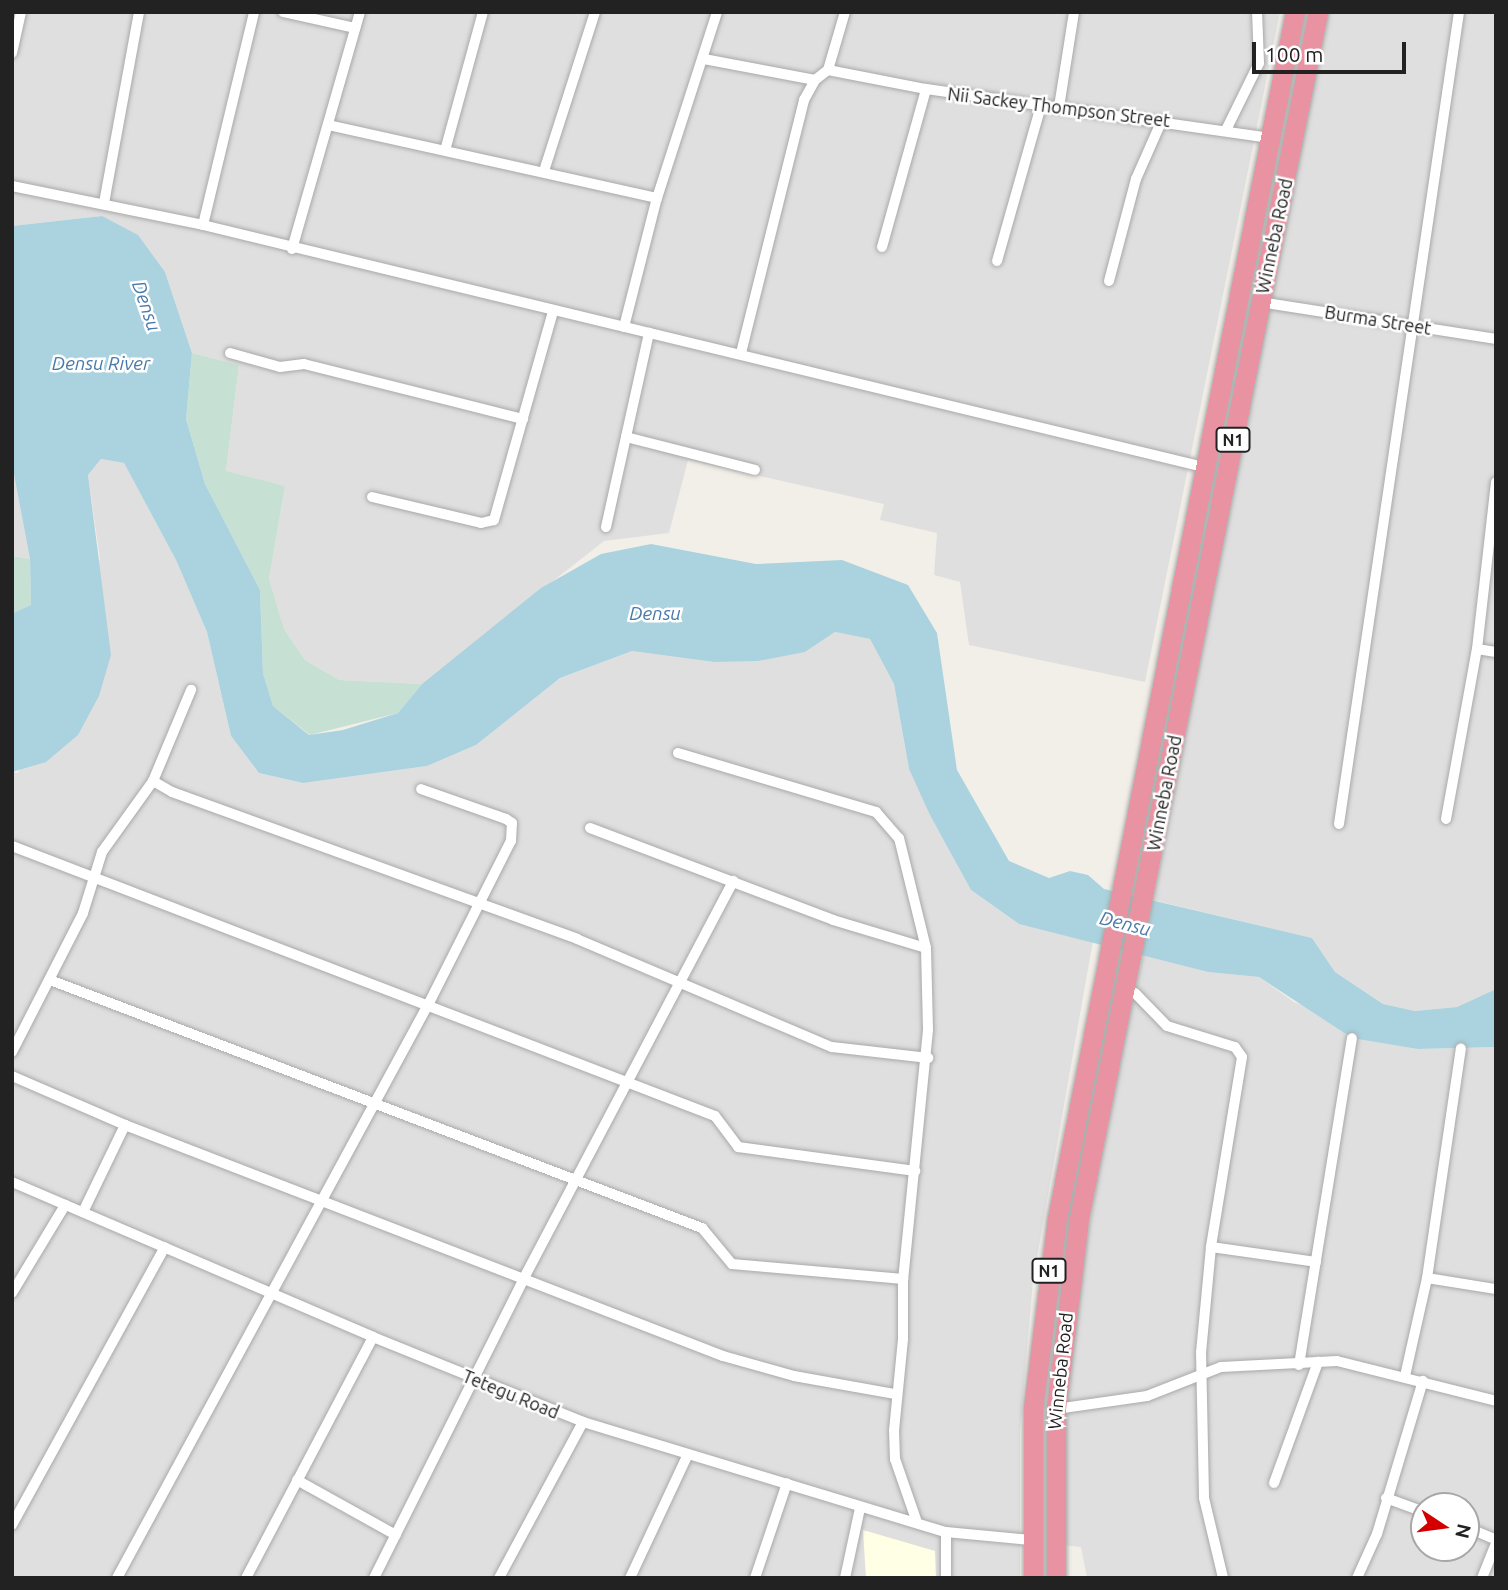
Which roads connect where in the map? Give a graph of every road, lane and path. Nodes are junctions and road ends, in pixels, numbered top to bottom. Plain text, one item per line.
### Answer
1 (21, 12) edge
2 (139, 12) edge
3 (254, 12) edge
4 (284, 12) edge
5 (360, 12) edge
6 (483, 12) edge
7 (595, 12) edge
8 (717, 12) edge
9 (845, 12) edge
10 (1257, 12) edge
11 (1294, 12) edge
12 (1318, 12) edge
13 (1459, 12) edge
14 (1070, 13) edge
15 (355, 27) junction
16 (12, 52) edge
17 (704, 59) junction
18 (1285, 60) junction
19 (1259, 62) junction
20 (828, 69) junction
21 (815, 80) junction
22 (1305, 82) junction
23 (926, 89) junction
24 (1041, 106) junction
25 (1059, 107) junction
26 (1162, 120) junction
27 (328, 124) junction
28 (1226, 130) junction
29 (1271, 138) junction
30 (446, 147) junction
31 (544, 171) junction
32 (12, 186) edge
33 (657, 198) junction
34 (104, 203) junction
35 (203, 225) junction
36 (882, 247) dead end
37 (292, 249) junction
38 (997, 261) dead end
39 (1109, 281) dead end
40 (1260, 302) junction
41 (553, 311) junction
42 (1413, 325) junction
43 (624, 327) junction
44 (649, 333) junction
45 (1496, 339) edge
46 (230, 353) dead end
47 (741, 353) junction
48 (523, 419) junction
49 (625, 437) junction
50 (1203, 467) junction
51 (755, 470) dead end
52 (1496, 482) edge
53 (372, 497) dead end
54 (1495, 511) edge
55 (606, 527) dead end
56 (1477, 649) junction
57 (1496, 652) edge
58 (191, 690) dead end
59 (678, 752) dead end
60 (153, 781) junction
61 (421, 789) dead end
62 (1446, 819) dead end
63 (1339, 824) dead end
64 (590, 828) dead end
65 (12, 846) edge
66 (96, 876) junction
67 (733, 881) junction
68 (481, 905) junction
69 (926, 948) junction
70 (50, 980) junction
71 (680, 985) junction
72 (1135, 993) dead end
73 (429, 1003) junction
74 (1352, 1038) dead end
75 (1461, 1048) dead end
76 (13, 1051) edge
77 (928, 1058) junction
78 (12, 1076) edge
79 (626, 1082) junction
80 (376, 1102) junction
81 (125, 1125) junction
82 (915, 1171) junction
83 (579, 1178) junction
84 (12, 1182) edge
85 (320, 1200) junction
86 (65, 1205) junction
87 (83, 1212) junction
88 (165, 1247) junction
89 (1211, 1247) junction
90 (1317, 1262) junction
91 (524, 1278) junction
92 (1427, 1278) junction
93 (903, 1279) junction
94 (1496, 1289) edge
95 (12, 1293) edge
96 (273, 1294) junction
97 (373, 1338) junction
98 (1318, 1362) junction
99 (1299, 1365) junction
100 (1202, 1374) junction
101 (1405, 1376) junction
102 (476, 1380) junction
103 (1423, 1381) junction
104 (895, 1394) junction
105 (1495, 1399) edge
106 (1056, 1409) junction
107 (583, 1422) junction
108 (688, 1454) junction
109 (297, 1480) junction
110 (788, 1483) junction
111 (1274, 1483) dead end
112 (1386, 1498) junction
113 (1410, 1507) edge
114 (860, 1508) junction
115 (917, 1522) junction
116 (12, 1525) edge
117 (946, 1532) junction
118 (1480, 1534) edge
119 (396, 1535) junction
120 (1031, 1539) junction
121 (1496, 1542) edge
122 (117, 1578) edge
123 (246, 1578) edge
124 (374, 1578) edge
125 (499, 1578) edge
126 (630, 1578) edge
127 (755, 1578) edge
128 (845, 1578) edge
129 (946, 1578) edge
130 (1032, 1578) edge
131 (1056, 1578) edge
132 (1223, 1578) edge
133 (1357, 1578) edge
134 (1482, 1578) edge

1 - 16 street
2 - 34 street
3 - 35 street
4 - 15 street
5 - 15 street
6 - 30 street
7 - 31 street
8 - 17 street
9 - 20 street
10 - 19 street
11 - 18 highway, Winneba Road / N1
12 - 22 highway, Winneba Road / N1
13 - 42 street
14 - 25 street
15 - 27 street
17 - 21 street
17 - 33 street
18 - 19 street
18 - 22 highway
18 - 29 highway, Winneba Road / N1
19 - 28 street
20 - 21 street
20 - 23 street
21 - 47 street
22 - 40 highway, Winneba Road / N1
23 - 24 street, Nii Sackey Thompson Street
23 - 36 street, Nii Sackey Thompson Street
24 - 25 street, Nii Sackey Thompson Street
24 - 38 street
25 - 26 street, Nii Sackey Thompson Street
26 - 28 street, Nii Sackey Thompson Street
26 - 39 street
27 - 30 street
27 - 37 street
28 - 29 street, Nii Sackey Thompson Street
29 - 50 highway, Winneba Road / N1
30 - 31 street
31 - 33 street
32 - 34 street
33 - 43 street
34 - 35 street
35 - 37 street
37 - 41 street
40 - 42 street, Burma Street
40 - 106 highway, Winneba Road / N1
41 - 43 street
41 - 48 street
42 - 45 street, Burma Street
42 - 63 street
43 - 44 street
44 - 47 street
44 - 49 street
46 - 48 street
47 - 50 street
48 - 53 street
49 - 51 street
49 - 55 street
50 - 120 highway, Winneba Road / N1
52 - 54 street
54 - 56 street
56 - 57 street
56 - 62 street
58 - 60 street
59 - 69 street
60 - 66 street
60 - 68 street
61 - 68 street
64 - 67 street
65 - 66 street
66 - 70 street
66 - 73 street
67 - 69 street
67 - 71 street
68 - 71 street
68 - 73 street
69 - 77 street
70 - 76 street
70 - 80 street
71 - 77 street
71 - 79 street
72 - 89 street
73 - 79 street
73 - 80 street
74 - 90 street
75 - 92 street
77 - 82 street
78 - 81 street
79 - 82 street
79 - 83 street
80 - 83 street
80 - 85 street
81 - 85 street
81 - 87 street
82 - 93 street
83 - 91 street
83 - 93 street
84 - 86 street, Tetegu Road
85 - 91 street
85 - 96 street
86 - 87 street, Tetegu Road
86 - 95 street
87 - 88 street, Tetegu Road
88 - 96 street, Tetegu Road
88 - 116 street
89 - 90 street
89 - 100 street
90 - 99 street
91 - 102 street
91 - 104 street
92 - 94 street
92 - 101 street
93 - 104 street
96 - 97 street, Tetegu Road
96 - 122 street
97 - 102 street, Tetegu Road
97 - 109 street
98 - 99 street
98 - 101 street
98 - 111 street
99 - 100 street
100 - 106 street
100 - 132 street
101 - 103 street
102 - 107 street, Tetegu Road
102 - 119 street
103 - 105 street
103 - 112 street
104 - 115 street
106 - 131 highway, Winneba Road / N1
107 - 108 street, Tetegu Road
107 - 125 street
108 - 110 street, Tetegu Road
108 - 126 street
109 - 119 street
109 - 123 street
110 - 114 street, Tetegu Road
110 - 127 street
112 - 113 street
112 - 133 street
114 - 115 street, Tetegu Road
114 - 128 street
115 - 117 street, Tetegu Road
117 - 120 street, Tetegu Road
117 - 129 street
118 - 121 street
119 - 124 street
120 - 130 highway, Winneba Road / N1
121 - 134 street

